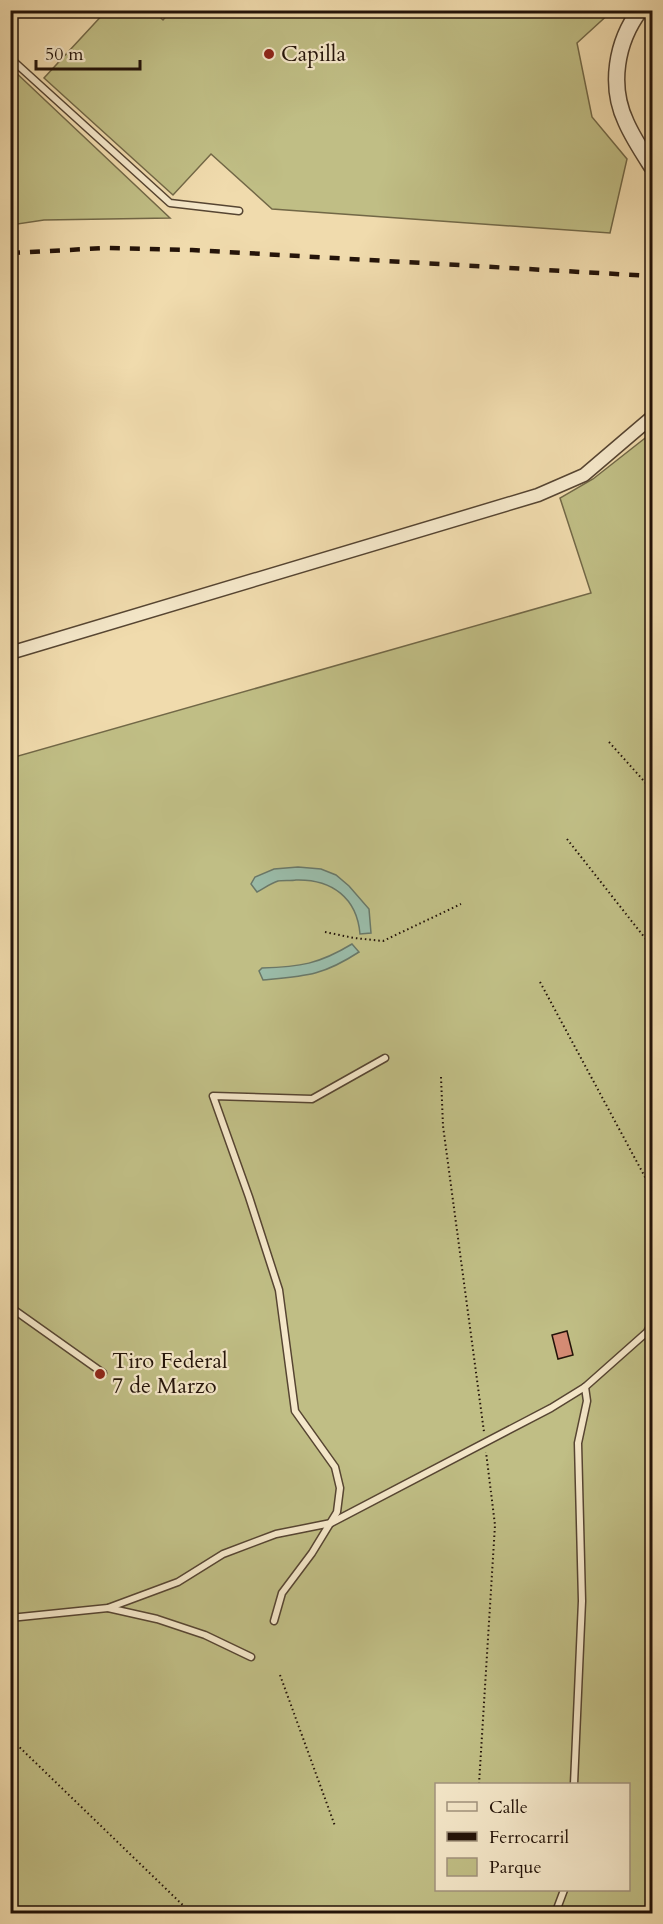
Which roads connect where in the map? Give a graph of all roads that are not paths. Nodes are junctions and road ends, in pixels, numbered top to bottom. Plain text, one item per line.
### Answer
1 (640, 10) edge
2 (10, 58) edge
3 (652, 167) edge
4 (239, 211) dead end
5 (652, 417) edge
6 (10, 653) edge
7 (385, 1058) dead end
8 (10, 1307) edge
9 (652, 1323) edge
10 (103, 1373) dead end
11 (585, 1386) junction
12 (331, 1523) junction
13 (108, 1608) junction
14 (10, 1618) edge
15 (274, 1622) dead end
16 (251, 1658) dead end
17 (574, 1783) edge
18 (564, 1891) edge
19 (555, 1914) edge

1 - 3 street
2 - 4 lane
5 - 6 street
7 - 12 lane
8 - 10 lane
9 - 11 lane
11 - 12 lane
11 - 17 lane
12 - 13 lane
12 - 15 lane
13 - 14 lane
13 - 16 lane
18 - 19 lane

